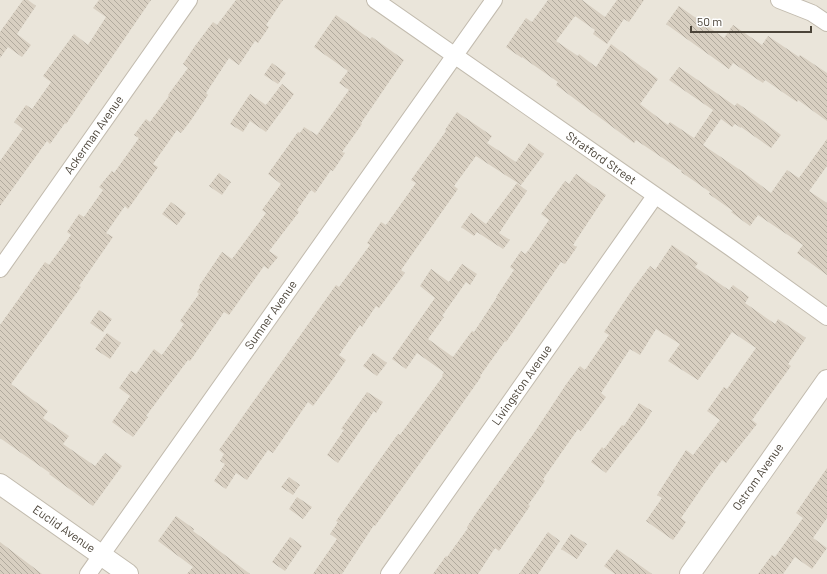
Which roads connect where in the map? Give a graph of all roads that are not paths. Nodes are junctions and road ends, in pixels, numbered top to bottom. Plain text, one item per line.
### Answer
1 (189, 0) edge
2 (375, 0) edge
3 (494, 0) edge
4 (779, 0) edge
5 (827, 23) edge
6 (454, 56) junction
7 (655, 196) junction
8 (0, 269) edge
9 (827, 317) edge
10 (827, 380) edge
11 (0, 484) edge
12 (101, 555) junction
13 (88, 574) edge
14 (128, 574) edge
15 (389, 574) edge
16 (690, 574) edge

1 - 8 street, Ackerman Avenue
2 - 6 street, Stratford Street
3 - 6 street, Sumner Avenue
4 - 5 street
6 - 7 street, Stratford Street
6 - 12 street, Sumner Avenue
7 - 9 street, Stratford Street
7 - 15 street, Livingston Avenue
10 - 16 street, Ostrom Avenue
11 - 12 street, Euclid Avenue
12 - 13 street, Sumner Avenue
12 - 14 street, Euclid Avenue

